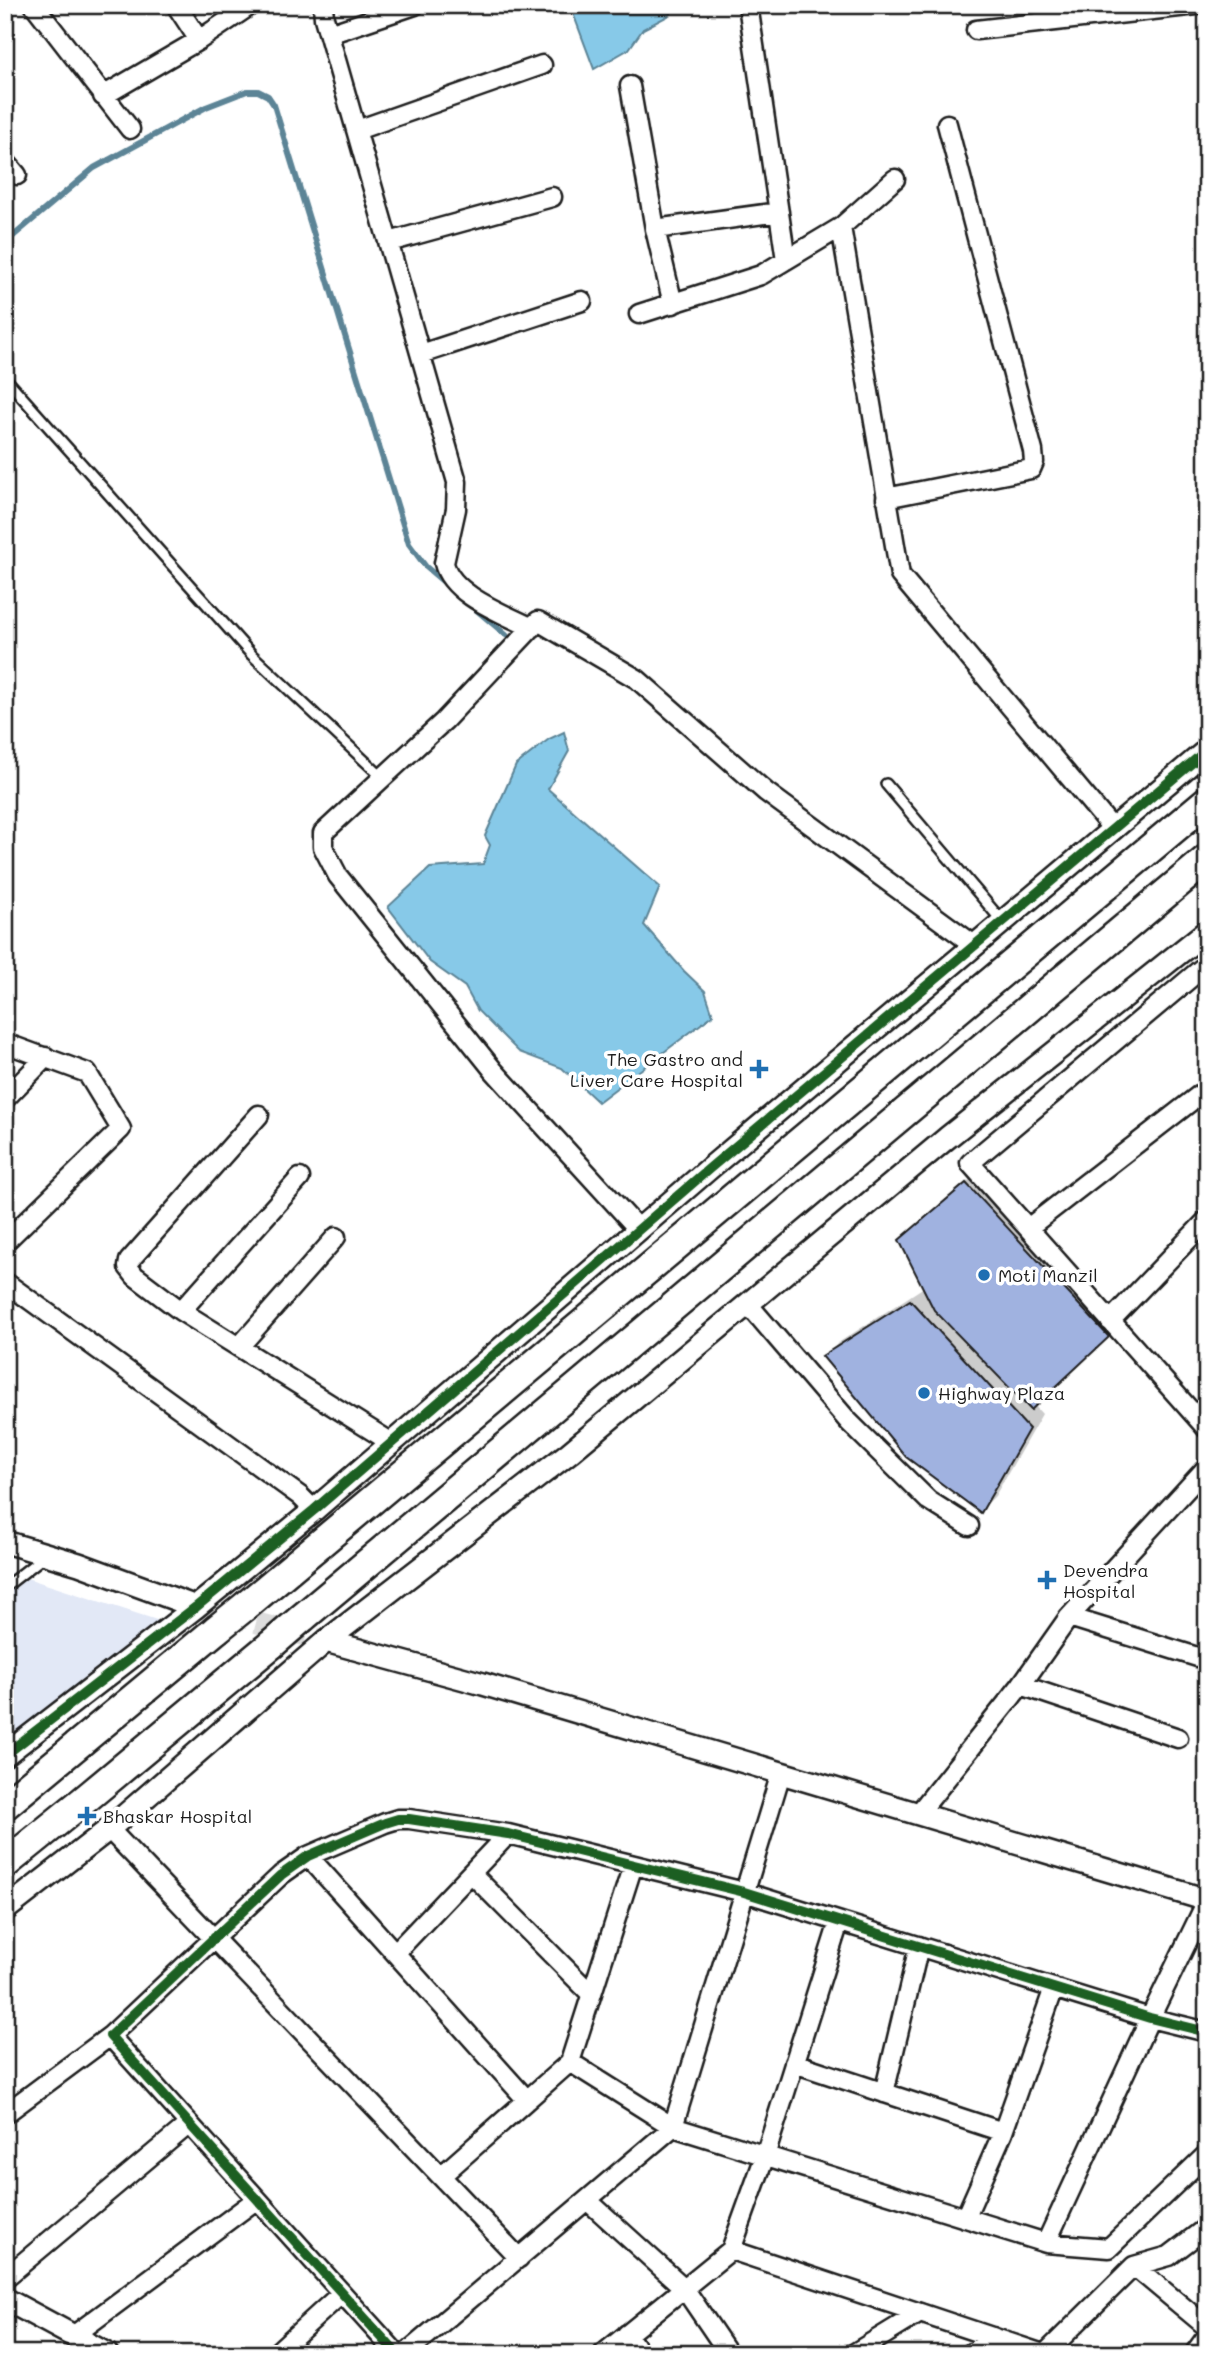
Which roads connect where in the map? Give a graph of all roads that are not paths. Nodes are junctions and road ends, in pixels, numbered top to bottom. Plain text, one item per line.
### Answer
1 (33, 5) edge
2 (176, 5) edge
3 (251, 5) edge
4 (323, 5) edge
5 (415, 5) edge
6 (748, 5) edge
7 (1197, 5) edge
8 (1089, 11) edge
9 (230, 12) edge
10 (976, 30) dead end
11 (329, 34) junction
12 (199, 40) junction
13 (542, 65) dead end
14 (630, 86) dead end
15 (103, 96) junction
16 (947, 124) dead end
17 (130, 129) dead end
18 (357, 130) junction
19 (5, 161) edge
20 (17, 175) dead end
21 (895, 179) dead end
22 (552, 197) dead end
23 (779, 212) junction
24 (841, 227) junction
25 (655, 229) junction
26 (388, 242) junction
27 (786, 260) junction
28 (582, 301) dead end
29 (673, 304) junction
30 (639, 314) dead end
31 (421, 354) junction
32 (5, 378) edge
33 (886, 498) junction
34 (531, 628) junction
35 (1207, 750) edge
36 (383, 778) junction
37 (886, 784) dead end
38 (1207, 801) edge
39 (1112, 828) junction
40 (1207, 859) edge
41 (1002, 921) junction
42 (1207, 931) edge
43 (974, 945) junction
44 (1207, 964) edge
45 (5, 1043) edge
46 (46, 1058) junction
47 (1207, 1089) edge
48 (5, 1099) edge
49 (259, 1115) dead end
50 (299, 1178) dead end
51 (1207, 1220) edge
52 (1027, 1228) junction
53 (639, 1230) junction
54 (336, 1237) dead end
55 (5, 1242) edge
56 (5, 1282) edge
57 (748, 1304) junction
58 (181, 1311) junction
59 (1110, 1321) junction
60 (239, 1347) junction
61 (1207, 1429) edge
62 (392, 1443) junction
63 (1207, 1467) edge
64 (314, 1510) junction
65 (970, 1526) dead end
66 (5, 1542) edge
67 (47, 1554) junction
68 (5, 1587) edge
69 (196, 1607) junction
70 (1069, 1617) junction
71 (326, 1641) junction
72 (1207, 1660) edge
73 (1021, 1685) junction
74 (1178, 1738) dead end
75 (5, 1755) edge
76 (781, 1773) junction
77 (5, 1805) edge
78 (918, 1814) junction
79 (109, 1829) junction
80 (508, 1834) junction
81 (308, 1856) junction
82 (5, 1864) edge
83 (633, 1865) junction
84 (471, 1873) junction
85 (744, 1892) junction
86 (1207, 1901) edge
87 (5, 1910) edge
88 (839, 1922) junction
89 (214, 1938) junction
90 (919, 1946) junction
91 (395, 1953) junction
92 (1054, 1988) junction
93 (591, 1994) junction
94 (1150, 2018) junction
95 (1207, 2032) edge
96 (110, 2036) junction
97 (569, 2062) junction
98 (794, 2063) junction
99 (884, 2093) junction
100 (527, 2100) junction
101 (5, 2114) edge
102 (189, 2124) junction
103 (673, 2127) junction
104 (1003, 2132) junction
105 (1207, 2154) edge
106 (765, 2156) junction
107 (441, 2176) junction
108 (257, 2199) junction
109 (587, 2200) junction
110 (965, 2218) junction
111 (1207, 2227) edge
112 (1046, 2243) junction
113 (731, 2250) junction
114 (519, 2258) junction
115 (1134, 2266) junction
116 (5, 2278) edge
117 (684, 2288) junction
118 (342, 2293) junction
119 (5, 2299) edge
120 (920, 2313) junction
121 (1207, 2327) edge
122 (627, 2334) junction
123 (73, 2336) junction
124 (1207, 2336) edge
125 (993, 2337) junction
126 (107, 2354) edge
127 (275, 2354) edge
128 (397, 2354) edge
129 (405, 2354) edge
130 (603, 2354) edge
131 (640, 2354) edge
132 (729, 2354) edge
133 (853, 2354) edge
134 (970, 2354) edge
135 (1044, 2354) edge
136 (1194, 2354) edge

1 - 15 street
2 - 12 street
3 - 9 street
4 - 11 street
5 - 11 street
6 - 23 street
7 - 8 street
8 - 10 street
9 - 12 street
11 - 18 street
12 - 15 street
13 - 18 street
14 - 25 street
15 - 17 street
16 - 33 street
18 - 26 street
19 - 20 street
21 - 24 street
22 - 26 street
23 - 25 street
23 - 27 street
24 - 27 street
24 - 33 street
25 - 29 street
26 - 31 street
27 - 29 street
28 - 31 street
29 - 30 street
31 - 34 street
32 - 36 lane
33 - 39 street
34 - 36 street
34 - 43 street
35 - 39 street
36 - 53 street
37 - 41 lane
38 - 77 highway, bridge
39 - 41 street
40 - 82 highway, bridge
41 - 43 street
42 - 57 street
43 - 53 street
44 - 52 street
45 - 46 street
46 - 48 street
46 - 55 street
47 - 52 street
49 - 58 street
50 - 58 street
51 - 59 street
52 - 59 street
53 - 62 street
54 - 60 street
56 - 64 street
57 - 65 street
57 - 71 street
58 - 60 street
59 - 61 street
60 - 62 street
62 - 64 street
63 - 70 street
64 - 69 street
66 - 67 street
67 - 68 lane
67 - 69 street
69 - 75 street
70 - 72 street
70 - 73 street
71 - 76 street
71 - 79 street
73 - 74 street
73 - 78 street
76 - 78 street
76 - 85 street
78 - 86 street
79 - 87 street
79 - 89 street
80 - 81 street
80 - 83 street
80 - 84 street
81 - 89 street
81 - 91 street
83 - 85 street
83 - 93 street
84 - 91 street
84 - 93 street
85 - 88 street
85 - 103 street
86 - 94 street
88 - 90 street
88 - 98 street
89 - 96 street
89 - 107 street
90 - 92 street
90 - 99 street
91 - 100 street
92 - 94 street
92 - 104 street
93 - 97 street
94 - 95 street
94 - 112 street
96 - 101 street
96 - 102 street
97 - 100 street
97 - 103 street
98 - 99 street
98 - 106 street
99 - 104 street
100 - 107 street
102 - 108 street
102 - 116 street
103 - 106 street
103 - 109 street
104 - 110 street
105 - 112 street
106 - 110 street
106 - 113 street
107 - 114 street
108 - 118 street
108 - 123 street
109 - 114 street
109 - 117 street
110 - 112 street
111 - 115 street
113 - 117 street
113 - 120 street
114 - 129 street
115 - 121 street
115 - 135 street
117 - 122 street
117 - 132 street
118 - 127 street
118 - 128 street
119 - 123 street
120 - 125 street
120 - 133 street
122 - 130 street
122 - 131 street
123 - 126 street
124 - 136 street
125 - 134 street
125 - 135 street

